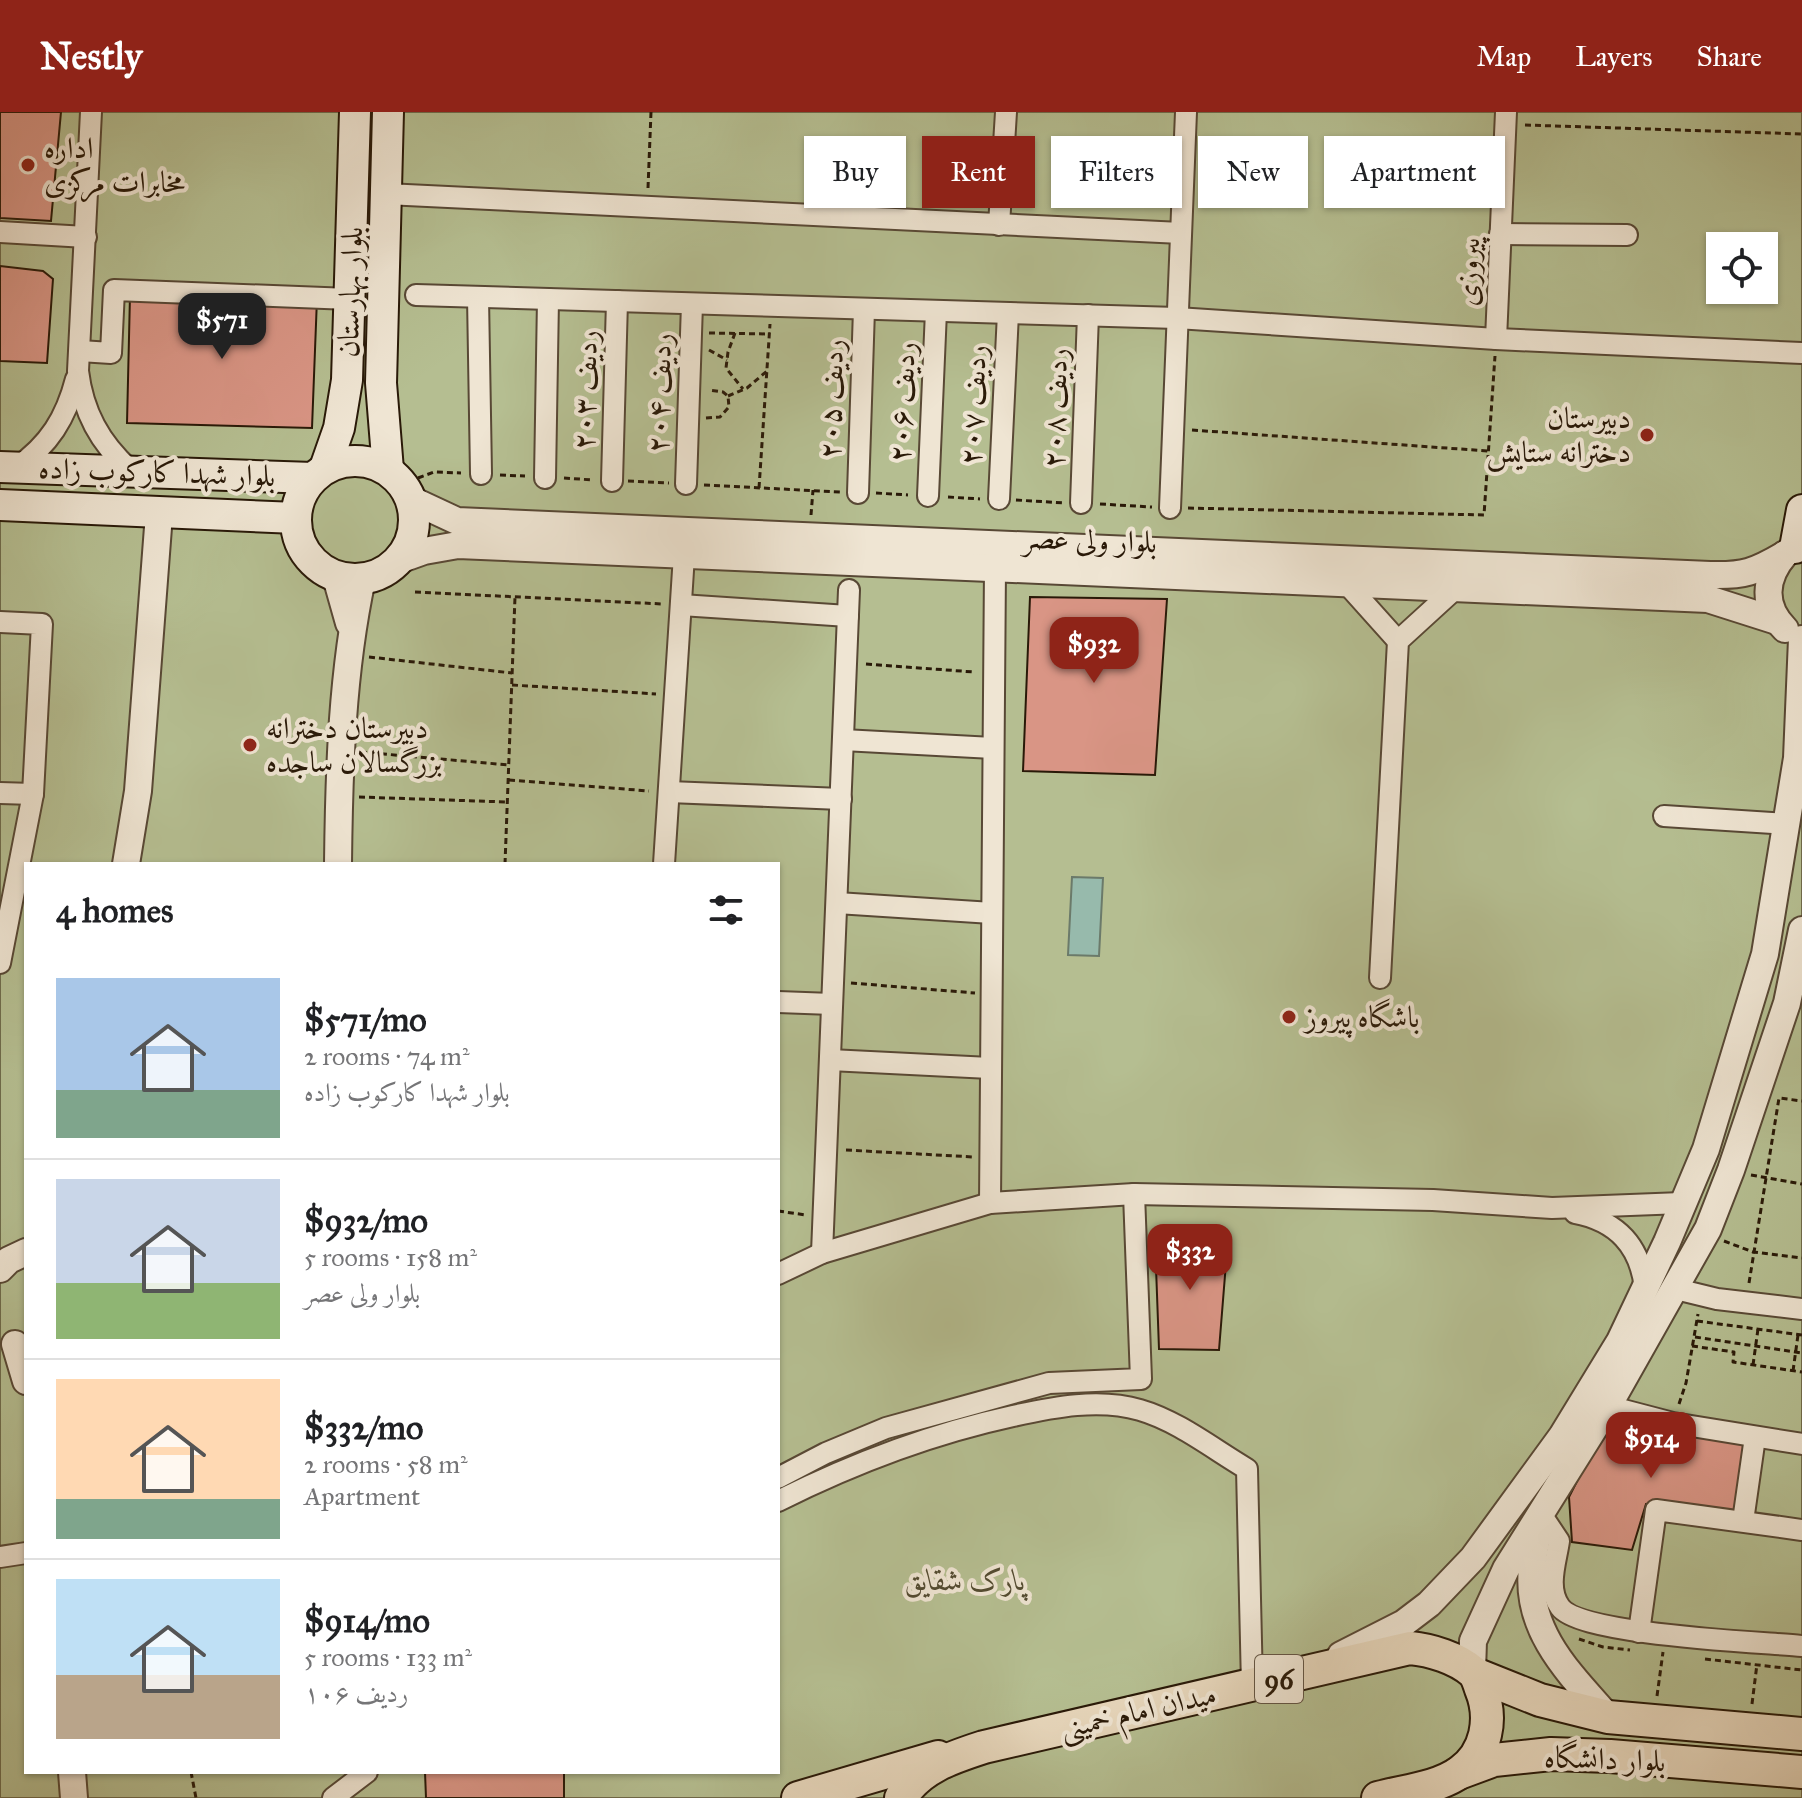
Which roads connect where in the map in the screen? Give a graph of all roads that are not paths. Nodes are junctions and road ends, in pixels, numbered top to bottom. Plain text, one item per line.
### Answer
1 (91, 112) edge
2 (355, 112) edge
3 (388, 112) edge
4 (1006, 112) edge
5 (1186, 112) edge
6 (1506, 118) edge
7 (386, 194) junction
8 (999, 225) junction
9 (0, 232) edge
10 (1181, 233) junction
11 (1500, 234) junction
12 (1627, 235) dead end
13 (86, 237) junction
14 (416, 295) dead end
15 (478, 297) junction
16 (350, 299) junction
17 (548, 299) junction
18 (617, 301) junction
19 (692, 304) junction
20 (864, 309) junction
21 (936, 311) junction
22 (1008, 313) junction
23 (1088, 315) junction
24 (1177, 318) junction
25 (1496, 339) junction
26 (1802, 353) edge
27 (79, 361) junction
28 (8, 467) edge
29 (130, 470) junction
30 (388, 470) junction
31 (319, 473) junction
32 (481, 474) dead end
33 (545, 478) dead end
34 (612, 481) dead end
35 (686, 484) dead end
36 (858, 493) dead end
37 (928, 496) dead end
38 (999, 499) dead end
39 (412, 500) junction
40 (1081, 503) dead end
41 (0, 505) edge
42 (1170, 508) dead end
43 (1802, 510) edge
44 (159, 514) junction
45 (296, 518) junction
46 (1793, 549) edge
47 (684, 555) junction
48 (399, 560) junction
49 (995, 568) junction
50 (349, 578) junction
51 (1346, 583) junction
52 (1456, 588) junction
53 (849, 590) dead end
54 (681, 605) junction
55 (848, 616) junction
56 (1777, 621) junction
57 (0, 622) edge
58 (1802, 639) edge
59 (1398, 641) junction
60 (843, 740) junction
61 (993, 748) junction
62 (669, 792) junction
63 (0, 793) edge
64 (33, 794) junction
65 (841, 799) junction
66 (1664, 816) dead end
67 (1787, 824) junction
68 (126, 862) edge
69 (338, 862) edge
70 (664, 862) edge
71 (837, 903) junction
72 (992, 913) junction
73 (1802, 930) edge
74 (0, 963) edge
75 (1798, 969) edge
76 (1380, 978) dead end
77 (780, 1002) edge
78 (832, 1004) junction
79 (830, 1060) junction
80 (990, 1068) junction
81 (1134, 1194) junction
82 (990, 1203) junction
83 (1682, 1203) junction
84 (1552, 1208) junction
85 (24, 1251) edge
86 (822, 1253) junction
87 (0, 1269) edge
88 (780, 1273) edge
89 (1645, 1288) junction
90 (1689, 1292) junction
91 (1802, 1309) edge
92 (14, 1341) edge
93 (24, 1374) edge
94 (1608, 1406) junction
95 (1755, 1437) junction
96 (1802, 1444) edge
97 (780, 1477) edge
98 (1520, 1498) junction
99 (780, 1500) edge
100 (1541, 1514) junction
101 (1743, 1521) junction
102 (1802, 1530) edge
103 (24, 1553) edge
104 (0, 1557) edge
105 (1639, 1632) junction
106 (1802, 1646) edge
107 (1474, 1673) junction
108 (1300, 1674) junction
109 (1252, 1685) junction
110 (1608, 1717) junction
111 (1802, 1734) edge
112 (984, 1747) junction
113 (1802, 1772) edge
114 (72, 1774) edge
115 (364, 1774) edge
116 (1443, 1785) edge
117 (74, 1798) edge
118 (333, 1798) edge
119 (798, 1798) edge
120 (901, 1798) edge
121 (1378, 1798) edge

1 - 13 street
2 - 16 main road, بلوار بهارستان
3 - 7 main road, بلوار بهارستان
4 - 8 street
5 - 10 street
6 - 11 street, پیروزی
7 - 8 street
7 - 30 main road, بلوار بهارستان
8 - 10 street
9 - 13 street
10 - 24 street
11 - 12 street
11 - 25 street, پیروزی
13 - 27 street
14 - 15 street
15 - 17 street
15 - 32 street
16 - 27 street
16 - 31 main road, بلوار بهارستان
17 - 18 street
17 - 33 street
18 - 19 street
18 - 34 street, ردیف ۲۰۳
19 - 20 street
19 - 35 street, ردیف ۲۰۴
20 - 21 street
20 - 36 street, ردیف ۲۰۵
21 - 22 street
21 - 37 street, ردیف ۲۰۶
22 - 23 street
22 - 38 street, ردیف ۲۰۷
23 - 24 street
23 - 40 street, ردیف ۲۰۸
24 - 25 street
24 - 42 street
25 - 26 street
27 - 28 street
27 - 29 street
28 - 29 main road, بلوار شهدا کارکوب زاده
29 - 31 main road, بلوار شهدا کارکوب زاده
30 - 31 main road
30 - 39 main road
31 - 45 main road
39 - 46 street, بلوار ولی عصر
39 - 48 main road
41 - 44 main road, بلوار شهدا کارکوب زاده
43 - 46 main road
44 - 45 main road, بلوار شهدا کارکوب زاده
44 - 68 street
45 - 50 main road
46 - 56 street
47 - 48 street, بلوار ولی عصر
47 - 49 street, بلوار ولی عصر
47 - 54 street
48 - 50 main road
49 - 51 street, بلوار ولی عصر
49 - 61 street
50 - 69 street
51 - 52 street, بلوار ولی عصر
51 - 59 street
52 - 56 street, بلوار ولی عصر
52 - 59 street
53 - 55 street
54 - 55 street
54 - 62 street
55 - 60 street
56 - 58 street, بلوار ولی عصر
57 - 64 street
58 - 67 street
59 - 76 street
60 - 61 street
60 - 65 street
61 - 72 street
62 - 65 street
62 - 70 street
63 - 64 street
64 - 74 street
65 - 71 street
66 - 67 street
67 - 83 street
71 - 72 street
71 - 78 street
72 - 80 street
73 - 75 street
75 - 90 street
77 - 78 street
78 - 79 street
79 - 80 street
79 - 86 street
80 - 82 street
81 - 82 street
81 - 84 street
81 - 97 street
82 - 86 street
83 - 84 street
83 - 89 street
84 - 89 street
85 - 87 street
86 - 88 street
89 - 98 street
90 - 91 street
90 - 94 street
92 - 93 street
94 - 95 street
94 - 100 street
95 - 96 street
95 - 101 street
98 - 100 street
98 - 108 street
99 - 109 street
100 - 105 street
100 - 107 street
100 - 110 street
101 - 102 street
101 - 105 street
103 - 104 street
105 - 106 street
107 - 108 main road, میدان امام خمینی / 96
107 - 110 main road, بلوار دانشگاه / 96
107 - 116 main road
108 - 109 main road, میدان امام خمینی / 96
109 - 112 main road, میدان امام خمینی / 96
110 - 111 main road, بلوار دانشگاه / 96
112 - 119 main road
112 - 120 main road, میدان امام خمینی / 96
113 - 116 main road, بلوار دانشگاه
114 - 117 street
115 - 118 street
116 - 121 main road

